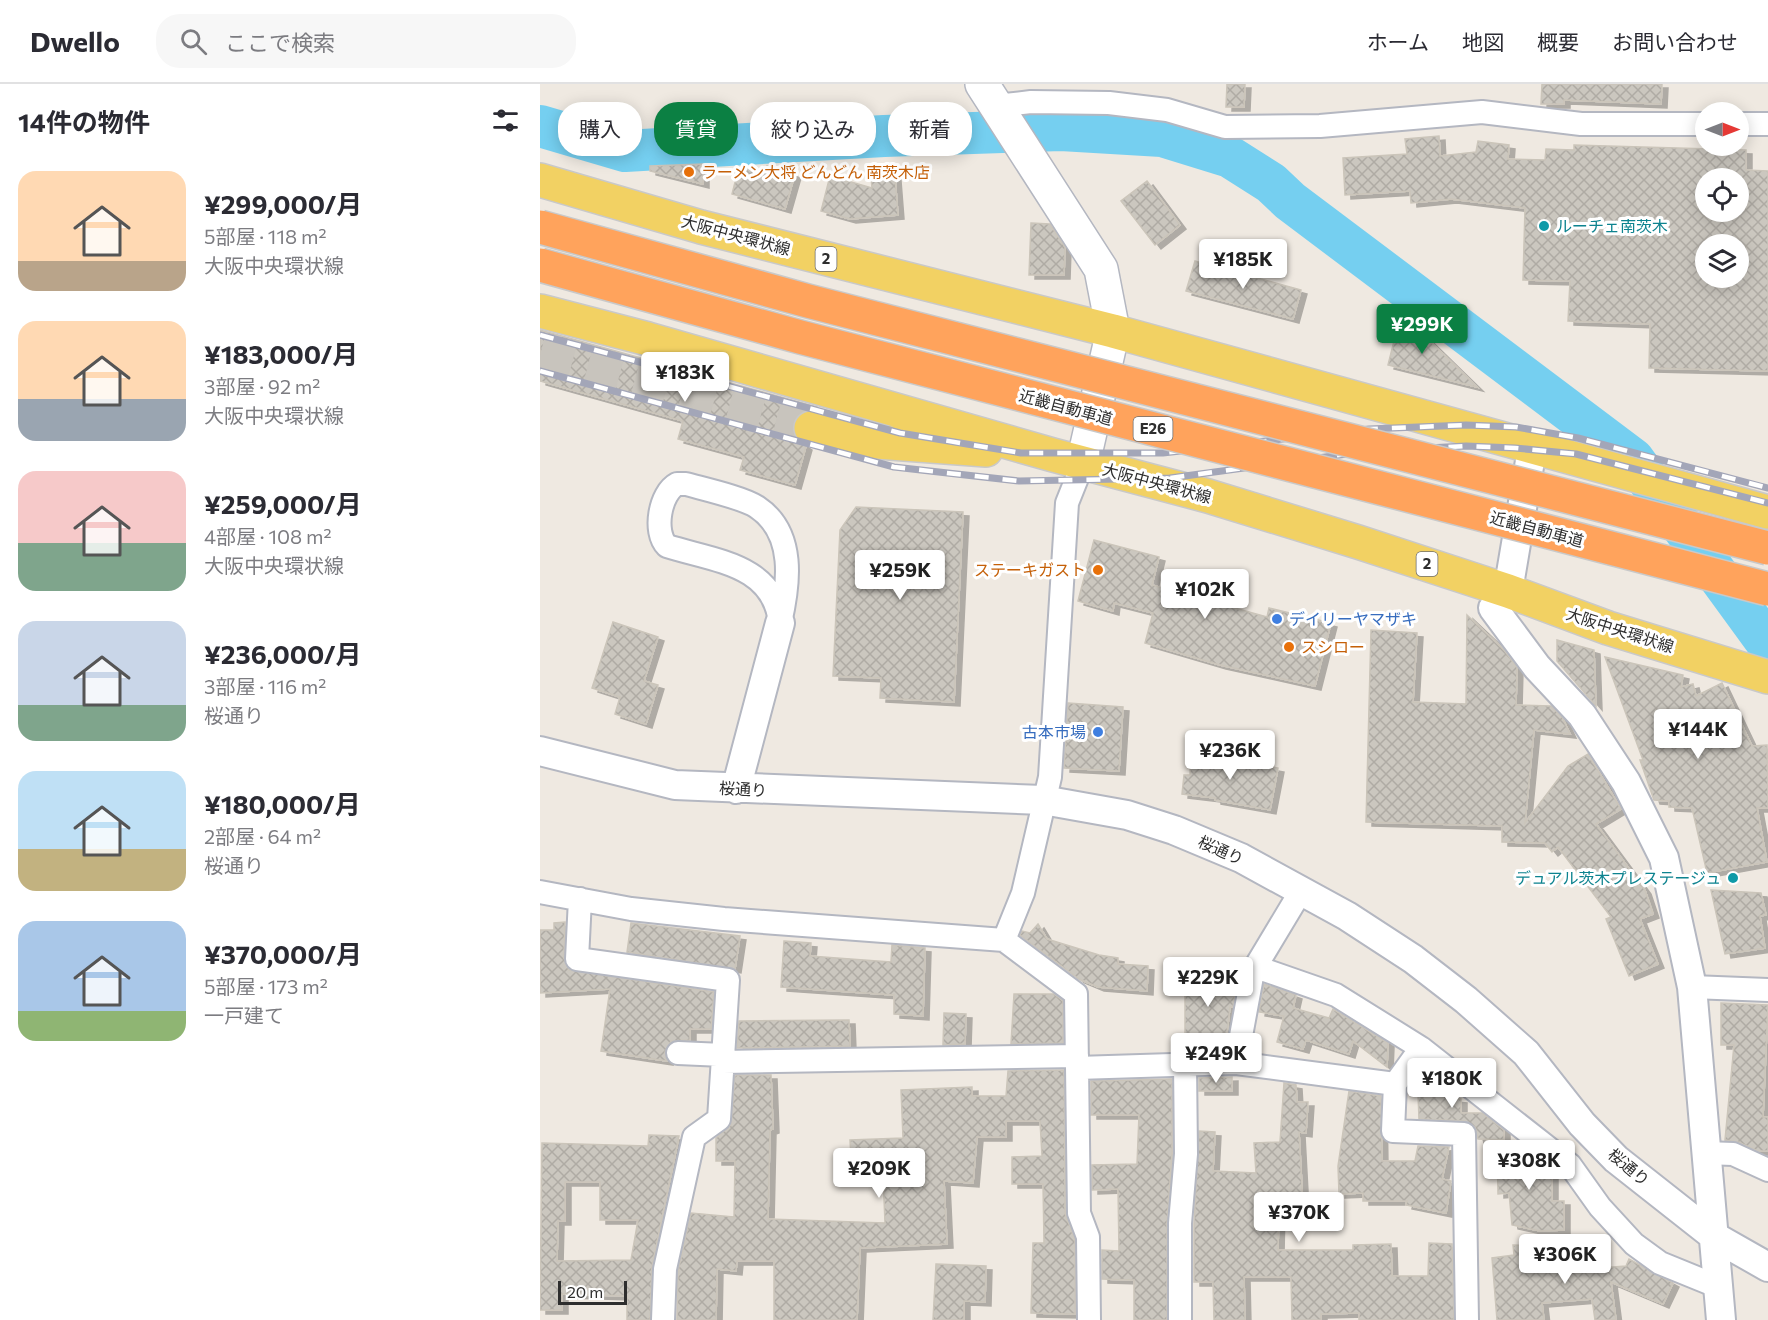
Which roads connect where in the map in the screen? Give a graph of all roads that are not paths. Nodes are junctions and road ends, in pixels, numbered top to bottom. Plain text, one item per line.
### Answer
1 (993, 102) edge
2 (1695, 124) edge
3 (1749, 124) edge
4 (1768, 124) edge
5 (540, 180) edge
6 (540, 226) edge
7 (540, 265) edge
8 (540, 311) edge
9 (1113, 331) junction
10 (811, 429) tunnel mouth
11 (1532, 449) junction
12 (1068, 459) junction
13 (1768, 512) edge
14 (1768, 548) edge
15 (1768, 589) edge
16 (1508, 591) junction
17 (780, 623) junction
18 (1768, 677) edge
19 (540, 751) edge
20 (736, 789) junction
21 (1042, 800) junction
22 (1301, 891) junction
23 (540, 892) edge
24 (580, 899) junction
25 (1004, 940) junction
26 (1256, 967) junction
27 (1692, 987) junction
28 (1768, 990) edge
29 (1421, 1048) junction
30 (678, 1053) dead end
31 (723, 1059) junction
32 (1077, 1062) junction
33 (1236, 1063) junction
34 (1185, 1064) junction
35 (1395, 1084) junction
36 (1705, 1153) junction
37 (1768, 1170) edge
38 (1715, 1237) junction
39 (1768, 1267) edge
40 (1719, 1287) junction
41 (663, 1320) edge
42 (1089, 1320) edge
43 (1180, 1320) edge
44 (1467, 1320) edge
45 (1721, 1320) edge

1 - 2 street
1 - 9 main road
3 - 4 street
5 - 9 main road, 大阪中央環状線 / 2
6 - 14 highway, E26, bridge
7 - 15 highway, 近畿自動車道 / E26, bridge
8 - 12 main road, 大阪中央環状線 / 2
9 - 11 main road, 大阪中央環状線 / 2
9 - 12 main road
10 - 12 main road, 2
11 - 13 main road, 大阪中央環状線 / 2
11 - 16 street
12 - 16 main road, 大阪中央環状線 / 2
12 - 21 street
16 - 18 main road, 大阪中央環状線 / 2
16 - 27 street
17 - 17 street
17 - 20 street
19 - 20 street, 桜通り
20 - 21 street, 桜通り
21 - 22 street, 桜通り
21 - 25 street
22 - 26 street
22 - 38 street, 桜通り
23 - 24 street
24 - 25 street
24 - 31 street
25 - 32 street
26 - 29 street
26 - 33 street
27 - 28 street
27 - 36 street
29 - 35 street
29 - 40 street
30 - 31 street
31 - 32 street
31 - 41 street
32 - 34 street
32 - 42 street
33 - 34 street
33 - 35 street
34 - 43 street
35 - 44 street
36 - 37 street
36 - 38 street
38 - 39 street, 桜通り
38 - 40 street
40 - 45 street

